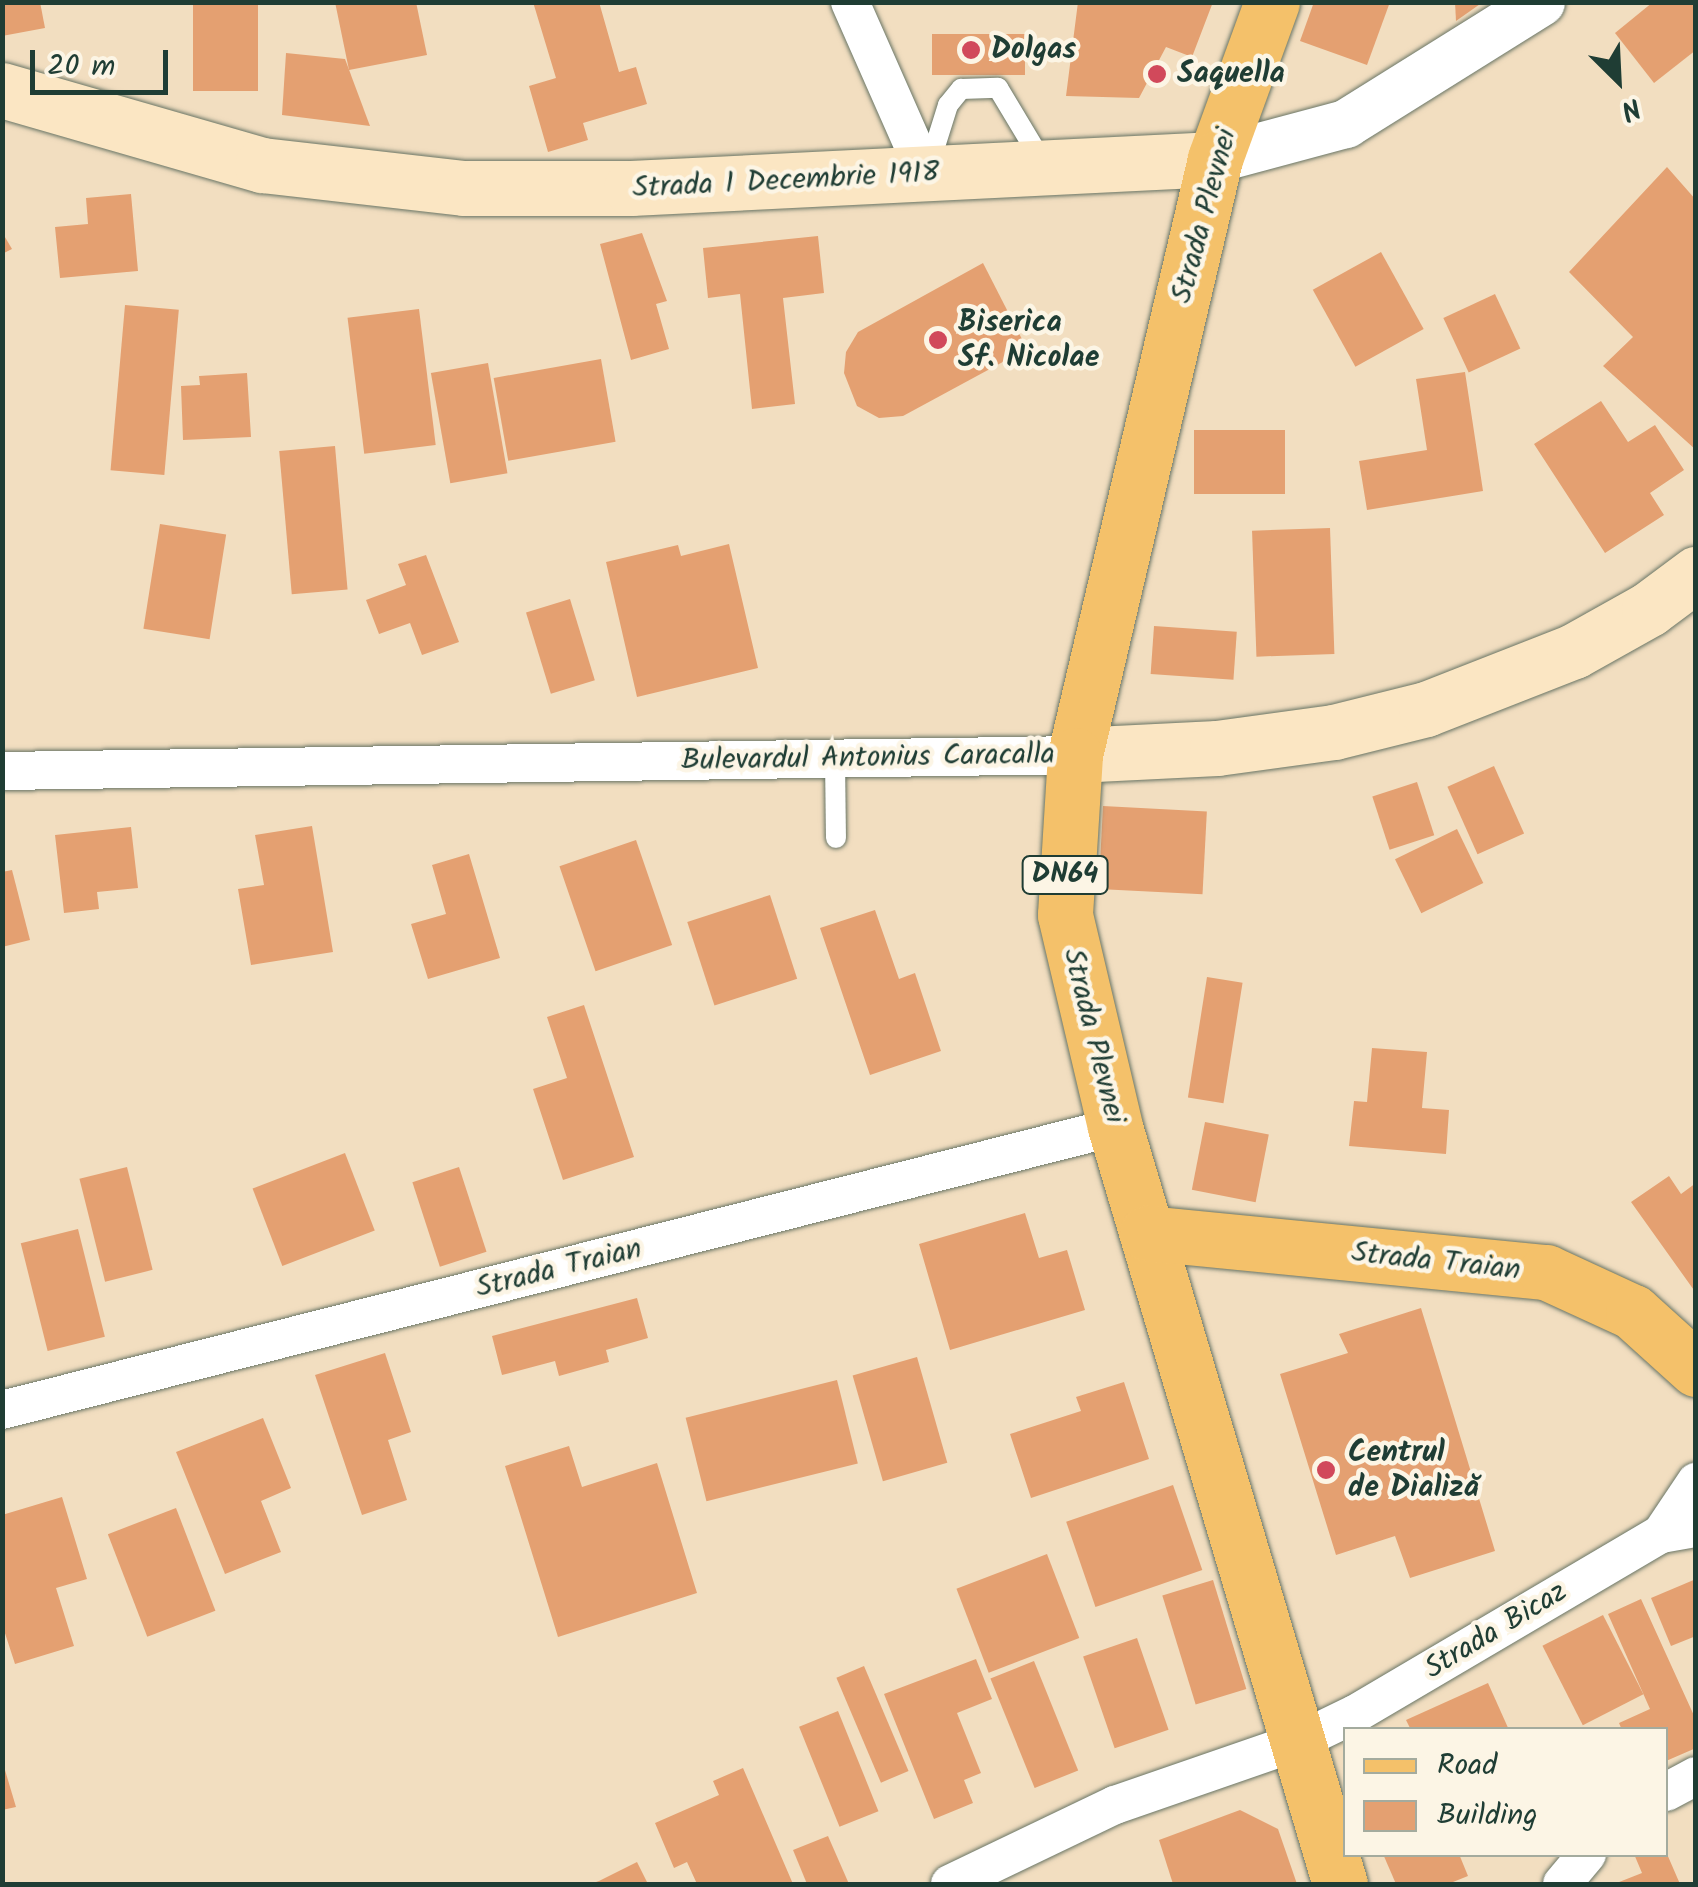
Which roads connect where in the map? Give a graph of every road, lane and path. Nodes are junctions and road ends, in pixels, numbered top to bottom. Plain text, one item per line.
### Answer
1 (850, 2) edge
2 (1272, 2) edge
3 (1541, 2) edge
4 (2, 90) edge
5 (1216, 159) junction
6 (1046, 169) junction
7 (926, 174) junction
8 (1696, 574) edge
9 (1076, 755) junction
10 (835, 759) junction
11 (2, 771) edge
12 (836, 838) dead end
13 (1115, 1127) junction
14 (1147, 1233) junction
15 (1696, 1369) edge
16 (2, 1410) edge
17 (1696, 1482) edge
18 (1678, 1531) edge
19 (1297, 1742) junction
20 (1696, 1776) edge
21 (1668, 1791) edge
22 (1584, 1857) edge
23 (950, 1884) edge
24 (1340, 1884) edge
25 (1562, 1884) edge

1 - 7 street
2 - 5 main road, Strada Plevnei / DN64
3 - 5 street, Strada 1 Decembrie 1918
4 - 7 main road, Strada 1 Decembrie 1918
5 - 6 main road, Strada 1 Decembrie 1918
5 - 9 main road, Strada Plevnei / DN64
6 - 7 main road, Strada 1 Decembrie 1918
6 - 7 lane
8 - 9 main road, Bulevardul Antonius Caracalla
9 - 10 street, Bulevardul Antonius Caracalla
9 - 13 main road, Strada Plevnei / DN64
10 - 11 street, Bulevardul Antonius Caracalla
10 - 12 lane
13 - 14 main road, Strada Plevnei / DN64
13 - 16 street, Strada Traian
14 - 15 main road, Strada Traian
14 - 19 main road, Strada Plevnei / DN64
17 - 18 street
18 - 19 street, Strada Bicaz
19 - 23 street, Strada Bicaz
19 - 24 main road, Strada Plevnei / DN64
20 - 21 street
22 - 25 street

